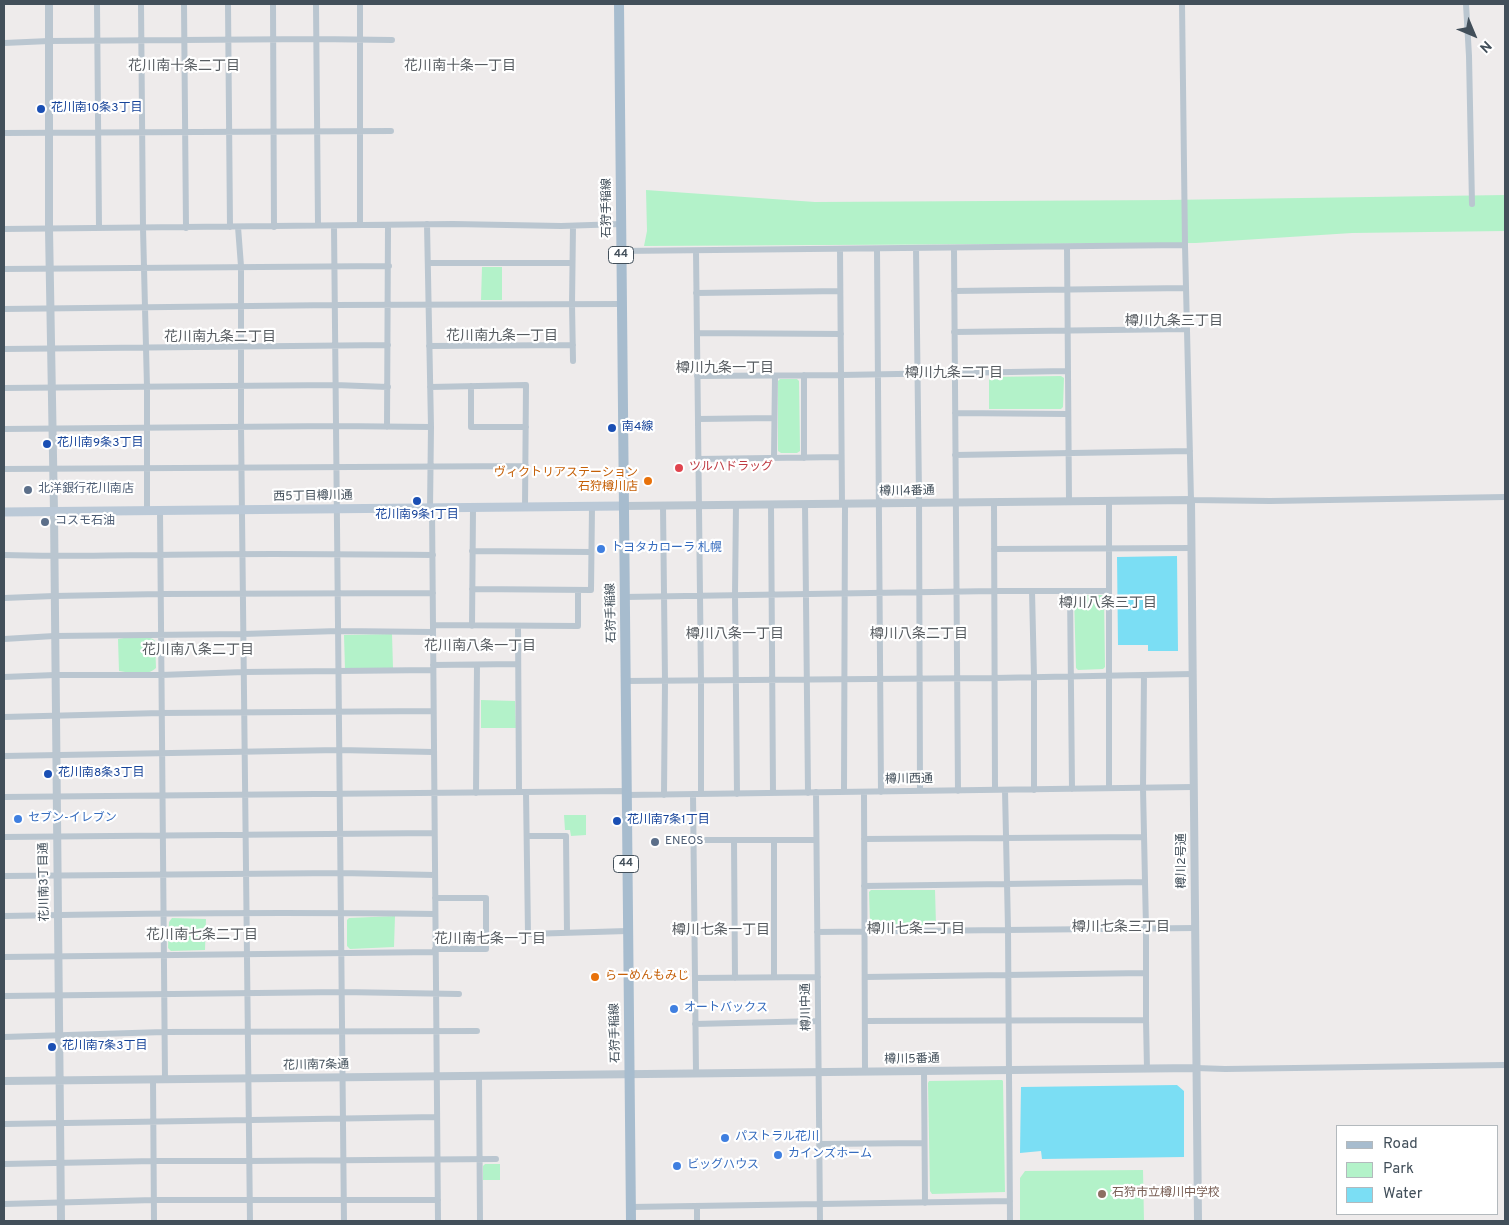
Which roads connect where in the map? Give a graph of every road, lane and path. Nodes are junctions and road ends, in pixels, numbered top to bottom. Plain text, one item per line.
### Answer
1 (49, 4) edge
2 (97, 4) edge
3 (142, 4) edge
4 (184, 4) edge
5 (228, 4) edge
6 (273, 4) edge
7 (316, 4) edge
8 (360, 4) edge
9 (619, 4) edge
10 (1182, 4) edge
11 (1466, 4) edge
12 (273, 39) junction
13 (316, 39) junction
14 (142, 40) junction
15 (184, 40) junction
16 (228, 40) junction
17 (360, 40) junction
18 (392, 40) dead end
19 (49, 41) junction
20 (98, 41) junction
21 (4, 43) edge
22 (316, 131) junction
23 (360, 131) junction
24 (391, 131) dead end
25 (185, 132) junction
26 (274, 132) junction
27 (49, 133) junction
28 (98, 133) junction
29 (229, 133) junction
30 (4, 134) edge
31 (142, 134) junction
32 (1472, 204) dead end
33 (427, 224) junction
34 (621, 224) junction
35 (360, 225) junction
36 (388, 225) junction
37 (274, 226) junction
38 (318, 226) junction
39 (334, 226) junction
40 (572, 226) junction
41 (230, 227) junction
42 (238, 227) junction
43 (99, 228) junction
44 (143, 228) junction
45 (186, 228) junction
46 (4, 229) edge
47 (49, 229) junction
48 (1185, 245) junction
49 (1067, 247) junction
50 (916, 248) junction
51 (954, 248) junction
52 (840, 249) junction
53 (877, 249) junction
54 (696, 251) junction
55 (621, 252) junction
56 (428, 263) junction
57 (572, 264) junction
58 (241, 266) junction
59 (334, 266) junction
60 (388, 266) junction
61 (144, 267) junction
62 (50, 268) junction
63 (4, 269) edge
64 (1186, 288) junction
65 (1067, 289) junction
66 (840, 290) junction
67 (954, 291) junction
68 (696, 293) junction
69 (428, 304) junction
70 (572, 304) junction
71 (622, 304) junction
72 (334, 305) junction
73 (389, 305) junction
74 (240, 306) junction
75 (146, 307) junction
76 (51, 308) junction
77 (4, 309) edge
78 (1187, 329) junction
79 (1067, 330) junction
80 (954, 332) junction
81 (697, 333) junction
82 (841, 334) junction
83 (388, 345) junction
84 (573, 345) junction
85 (335, 346) junction
86 (429, 346) junction
87 (146, 347) junction
88 (241, 347) junction
89 (52, 348) junction
90 (4, 349) edge
91 (573, 361) dead end
92 (1067, 371) junction
93 (955, 373) junction
94 (918, 374) junction
95 (804, 375) junction
96 (841, 375) junction
97 (878, 375) junction
98 (697, 376) junction
99 (775, 376) junction
100 (335, 385) junction
101 (241, 386) junction
102 (471, 386) junction
103 (147, 387) junction
104 (388, 387) junction
105 (430, 387) junction
106 (4, 388) edge
107 (52, 388) junction
108 (954, 413) junction
109 (1067, 414) junction
110 (774, 418) junction
111 (698, 419) junction
112 (336, 426) junction
113 (240, 427) junction
114 (387, 427) junction
115 (431, 427) junction
116 (526, 427) junction
117 (53, 428) junction
118 (147, 428) junction
119 (4, 429) edge
120 (1190, 451) junction
121 (1068, 454) junction
122 (955, 456) junction
123 (841, 457) junction
124 (774, 458) junction
125 (804, 458) junction
126 (698, 459) junction
127 (526, 466) junction
128 (336, 467) junction
129 (430, 467) junction
130 (53, 468) junction
131 (146, 468) junction
132 (242, 468) junction
133 (4, 469) edge
134 (1505, 497) edge
135 (1191, 500) junction
136 (1109, 501) junction
137 (994, 502) junction
138 (1068, 502) junction
139 (919, 503) junction
140 (955, 503) junction
141 (805, 504) junction
142 (843, 504) junction
143 (879, 504) junction
144 (736, 505) junction
145 (771, 505) junction
146 (623, 506) junction
147 (663, 506) junction
148 (699, 506) junction
149 (592, 507) junction
150 (525, 508) junction
151 (336, 509) junction
152 (431, 509) junction
153 (473, 509) junction
154 (242, 510) junction
155 (147, 511) junction
156 (160, 511) junction
157 (4, 512) edge
158 (54, 512) junction
159 (1191, 548) junction
160 (994, 549) junction
161 (1109, 549) junction
162 (472, 551) junction
163 (591, 552) junction
164 (160, 554) junction
165 (337, 554) junction
166 (4, 555) edge
167 (242, 555) junction
168 (432, 555) junction
169 (54, 557) junction
170 (472, 589) junction
171 (578, 590) junction
172 (956, 591) junction
173 (994, 591) junction
174 (1032, 591) junction
175 (1070, 591) junction
176 (1109, 591) junction
177 (879, 592) junction
178 (918, 592) junction
179 (338, 593) junction
180 (433, 593) junction
181 (844, 593) junction
182 (161, 594) junction
183 (772, 594) junction
184 (807, 594) junction
185 (243, 595) junction
186 (699, 595) junction
187 (735, 595) junction
188 (54, 596) junction
189 (664, 596) junction
190 (624, 597) junction
191 (4, 598) edge
192 (472, 626) junction
193 (518, 626) junction
194 (433, 629) junction
195 (338, 631) junction
196 (243, 634) junction
197 (161, 635) junction
198 (54, 636) junction
199 (4, 638) edge
200 (518, 664) junction
201 (477, 665) junction
202 (433, 668) junction
203 (244, 672) junction
204 (338, 672) junction
205 (1192, 674) junction
206 (55, 675) junction
207 (161, 675) junction
208 (1144, 675) junction
209 (1071, 676) junction
210 (1109, 676) junction
211 (4, 677) edge
212 (1034, 677) junction
213 (956, 678) junction
214 (994, 678) junction
215 (844, 679) junction
216 (880, 679) junction
217 (920, 679) junction
218 (701, 680) junction
219 (736, 680) junction
220 (773, 680) junction
221 (808, 680) junction
222 (625, 681) junction
223 (665, 681) junction
224 (339, 711) junction
225 (433, 711) junction
226 (161, 713) junction
227 (244, 713) junction
228 (55, 715) junction
229 (4, 716) edge
230 (339, 750) junction
231 (245, 752) junction
232 (433, 752) junction
233 (162, 753) junction
234 (55, 754) junction
235 (4, 756) edge
236 (1193, 787) junction
237 (1109, 788) junction
238 (1143, 788) junction
239 (1072, 789) junction
240 (995, 790) junction
241 (1005, 790) junction
242 (1034, 790) junction
243 (920, 791) junction
244 (958, 791) junction
245 (522, 792) junction
246 (816, 792) junction
247 (844, 792) junction
248 (864, 792) junction
249 (881, 792) junction
250 (434, 793) junction
251 (476, 793) junction
252 (626, 793) junction
253 (773, 793) junction
254 (808, 793) junction
255 (340, 794) junction
256 (664, 794) junction
257 (693, 794) junction
258 (701, 794) junction
259 (737, 794) junction
260 (246, 795) junction
261 (56, 796) junction
262 (162, 796) junction
263 (4, 797) edge
264 (434, 833) junction
265 (340, 834) junction
266 (246, 835) junction
267 (527, 836) junction
268 (4, 837) edge
269 (56, 837) junction
270 (162, 837) junction
271 (1144, 837) junction
272 (864, 839) junction
273 (1006, 839) junction
274 (693, 840) junction
275 (734, 840) junction
276 (774, 840) junction
277 (816, 840) junction
278 (341, 873) junction
279 (163, 875) junction
280 (246, 875) junction
281 (435, 875) junction
282 (4, 876) edge
283 (56, 876) junction
284 (1145, 882) junction
285 (1007, 884) junction
286 (864, 886) junction
287 (435, 898) junction
288 (341, 913) junction
289 (163, 914) junction
290 (246, 914) junction
291 (435, 914) junction
292 (57, 915) junction
293 (4, 916) edge
294 (1146, 928) junction
295 (1194, 928) junction
296 (1008, 929) junction
297 (864, 930) junction
298 (627, 932) junction
299 (817, 932) junction
300 (567, 933) junction
301 (435, 951) junction
302 (342, 953) junction
303 (247, 954) junction
304 (57, 955) junction
305 (164, 955) junction
306 (4, 957) edge
307 (1146, 973) junction
308 (1007, 975) junction
309 (818, 977) junction
310 (865, 977) junction
311 (695, 978) junction
312 (735, 978) junction
313 (774, 978) junction
314 (342, 992) junction
315 (247, 993) junction
316 (164, 994) junction
317 (436, 994) junction
318 (459, 994) dead end
319 (58, 995) junction
320 (4, 996) edge
321 (1146, 1020) junction
322 (818, 1021) junction
323 (865, 1021) junction
324 (1008, 1021) junction
325 (695, 1024) junction
326 (477, 1031) dead end
327 (164, 1032) junction
328 (247, 1032) junction
329 (342, 1032) junction
330 (436, 1032) junction
331 (58, 1034) junction
332 (4, 1037) edge
333 (1505, 1065) edge
334 (1196, 1068) junction
335 (1147, 1069) junction
336 (1009, 1070) junction
337 (924, 1071) junction
338 (819, 1072) junction
339 (865, 1072) junction
340 (696, 1073) junction
341 (628, 1074) junction
342 (437, 1076) junction
343 (479, 1076) junction
344 (343, 1077) junction
345 (248, 1078) junction
346 (153, 1079) junction
347 (165, 1079) junction
348 (59, 1080) junction
349 (4, 1081) edge
350 (437, 1117) junction
351 (343, 1118) junction
352 (248, 1120) junction
353 (154, 1121) junction
354 (59, 1123) junction
355 (4, 1124) edge
356 (924, 1143) junction
357 (820, 1144) junction
358 (438, 1159) junction
359 (480, 1159) junction
360 (496, 1159) dead end
361 (154, 1160) junction
362 (249, 1161) junction
363 (343, 1161) junction
364 (60, 1163) junction
365 (4, 1164) edge
366 (154, 1200) junction
367 (250, 1200) junction
368 (344, 1200) junction
369 (438, 1200) junction
370 (1010, 1201) junction
371 (60, 1202) junction
372 (925, 1203) junction
373 (4, 1204) edge
374 (820, 1205) junction
375 (696, 1206) junction
376 (630, 1207) junction
377 (60, 1221) edge
378 (154, 1221) edge
379 (250, 1221) edge
380 (344, 1221) edge
381 (438, 1221) edge
382 (480, 1221) edge
383 (631, 1221) edge
384 (697, 1221) edge
385 (820, 1221) edge
386 (1010, 1221) edge
387 (1198, 1221) edge

1 - 19 street, 花川南3丁目通
2 - 20 street
3 - 14 street
4 - 15 street
5 - 16 street
6 - 12 street
7 - 13 street
8 - 17 street
9 - 34 main road, 石狩手稲線 / 44
10 - 48 street
11 - 32 street
12 - 13 street
12 - 16 street
12 - 26 street
13 - 17 street
13 - 22 street
14 - 15 street
14 - 20 street
14 - 31 street
15 - 16 street
15 - 25 street
16 - 29 street
17 - 18 street
17 - 23 street
19 - 20 street
19 - 21 street
19 - 27 street, 花川南3丁目通
20 - 28 street
22 - 23 street
22 - 26 street
22 - 38 street
23 - 24 street
23 - 35 street
25 - 29 street
25 - 31 street
25 - 45 street
26 - 29 street
26 - 37 street
27 - 28 street
27 - 30 street
27 - 47 street, 花川南3丁目通
28 - 31 street
28 - 43 street
29 - 41 street
31 - 44 street
33 - 36 street
33 - 40 street
33 - 56 street
34 - 40 street
34 - 55 main road, 石狩手稲線 / 44
35 - 36 street
35 - 39 street
36 - 60 street
37 - 38 street
37 - 42 street
38 - 39 street
39 - 59 street
40 - 57 street
41 - 42 street
41 - 45 street
42 - 58 street
43 - 44 street
43 - 47 street
44 - 45 street
44 - 61 street
46 - 47 street
47 - 62 street, 花川南3丁目通
48 - 49 street
48 - 64 street
49 - 51 street
49 - 65 street
50 - 51 street
50 - 53 street
50 - 94 street
51 - 67 street
52 - 53 street
52 - 54 street
52 - 66 street
53 - 97 street
54 - 55 street
54 - 68 street
55 - 71 main road, 石狩手稲線 / 44
56 - 57 street
56 - 69 street
57 - 70 street
58 - 59 street
58 - 61 street
58 - 74 street
59 - 60 street
59 - 72 street
60 - 73 street
61 - 62 street
61 - 75 street
62 - 63 street
62 - 76 street, 花川南3丁目通
64 - 65 street
64 - 78 street
65 - 67 street
65 - 79 street
66 - 68 street
66 - 82 street
67 - 80 street
68 - 81 street
69 - 70 street
69 - 73 street
69 - 86 street
70 - 71 street
70 - 84 street
71 - 146 main road, 石狩手稲線 / 44
72 - 73 street
72 - 74 street
72 - 85 street
73 - 83 street
74 - 75 street
74 - 88 street
75 - 76 street
75 - 87 street
76 - 77 street
76 - 89 street, 花川南3丁目通
78 - 79 street
78 - 120 street
79 - 80 street
79 - 92 street
80 - 93 street
81 - 82 street
81 - 98 street
82 - 96 street
83 - 85 street
83 - 104 street
84 - 86 street
84 - 91 street
85 - 88 street
85 - 100 street
86 - 105 street
87 - 88 street
87 - 89 street
87 - 103 street
88 - 101 street
89 - 90 street
89 - 107 street, 花川南3丁目通
92 - 93 street
92 - 109 street
93 - 94 street
93 - 108 street
94 - 97 street
94 - 139 street
95 - 96 street
95 - 99 street
95 - 125 street
96 - 97 street
96 - 123 street
97 - 143 street
98 - 99 street
98 - 111 street
99 - 110 street
100 - 101 street
100 - 104 street
100 - 112 street
101 - 103 street
101 - 113 street
102 - 105 street
102 - 116 street
102 - 116 street
103 - 107 street
103 - 118 street
104 - 114 street
105 - 115 street
106 - 107 street
107 - 117 street, 花川南3丁目通
108 - 109 street
108 - 122 street
109 - 121 street
110 - 111 street
110 - 124 street
111 - 126 street
112 - 113 street
112 - 114 street
112 - 128 street
113 - 118 street
113 - 132 street
114 - 115 street
115 - 129 street
116 - 127 street
117 - 118 street
117 - 119 street
117 - 130 street, 花川南3丁目通
118 - 131 street
120 - 121 street
120 - 135 street
121 - 122 street
121 - 138 street
122 - 140 street
123 - 125 street
123 - 142 street
124 - 125 street
124 - 126 street
126 - 148 street
127 - 129 street
127 - 150 street
128 - 129 street
128 - 132 street
128 - 151 street
129 - 152 street
130 - 131 street
130 - 133 street
130 - 158 street, 花川南3丁目通
131 - 132 street
131 - 155 street
132 - 154 street
134 - 135 street
135 - 136 street, 樽川4番通
135 - 159 street, 樽川2号通
136 - 138 street, 樽川4番通
136 - 161 street
137 - 138 street, 樽川4番通
137 - 140 street, 樽川4番通
137 - 160 street
139 - 140 street, 樽川4番通
139 - 143 street, 樽川4番通
139 - 178 street
140 - 172 street
141 - 142 street, 樽川4番通
141 - 145 street, 樽川4番通
141 - 184 street
142 - 143 street, 樽川4番通
142 - 181 street
143 - 177 street
144 - 145 street, 樽川4番通
144 - 148 street, 樽川4番通
144 - 187 street
145 - 183 street
146 - 147 street, 樽川4番通
146 - 149 main road, 西5丁目樽川通
146 - 190 main road, 石狩手稲線 / 44
147 - 148 street, 樽川4番通
147 - 189 street
148 - 186 street
149 - 150 main road, 西5丁目樽川通
149 - 163 street
150 - 153 main road, 西5丁目樽川通
151 - 152 main road, 西5丁目樽川通
151 - 154 main road, 西5丁目樽川通
151 - 165 street
152 - 153 main road, 西5丁目樽川通
152 - 168 street
153 - 162 street
154 - 156 main road, 西5丁目樽川通
154 - 167 street
155 - 156 main road, 西5丁目樽川通
155 - 158 main road, 西5丁目樽川通
156 - 164 street
157 - 158 main road, 西5丁目樽川通
158 - 169 street, 花川南3丁目通
159 - 161 street
159 - 205 street, 樽川2号通
160 - 161 street
160 - 173 street
161 - 176 street
162 - 163 street
162 - 170 street
163 - 171 street
164 - 167 street
164 - 169 street
164 - 182 street
165 - 167 street
165 - 168 street
165 - 179 street
166 - 169 street
167 - 185 street
168 - 180 street
169 - 188 street, 花川南3丁目通
170 - 171 street
170 - 192 street
171 - 193 street
172 - 173 street
172 - 178 street
172 - 213 street
173 - 174 street
173 - 214 street
174 - 175 street
174 - 212 street
175 - 176 street
175 - 209 street
176 - 210 street
177 - 178 street
177 - 181 street
177 - 216 street
178 - 217 street
179 - 180 street
179 - 185 street
179 - 195 street
180 - 194 street
181 - 184 street
181 - 215 street
182 - 185 street
182 - 188 street
182 - 197 street
183 - 184 street
183 - 187 street
183 - 220 street
184 - 221 street
185 - 196 street
186 - 187 street
186 - 189 street
186 - 218 street
187 - 219 street
188 - 191 street
188 - 198 street, 花川南3丁目通
189 - 190 street
189 - 223 street
190 - 222 main road, 石狩手稲線 / 44
192 - 193 street
192 - 194 street
193 - 200 street
194 - 195 street
194 - 202 street
195 - 196 street
195 - 204 street
196 - 197 street
196 - 203 street
197 - 198 street
197 - 207 street
198 - 199 street
198 - 206 street, 花川南3丁目通
200 - 201 street
200 - 245 street
201 - 202 street
201 - 251 street
202 - 204 street
202 - 225 street
203 - 204 street
203 - 207 street
203 - 227 street
204 - 224 street
205 - 208 street
205 - 236 street, 樽川2号通
206 - 207 street
206 - 211 street
206 - 228 street, 花川南3丁目通
207 - 226 street
208 - 210 street
208 - 238 street
209 - 210 street
209 - 212 street
209 - 239 street
210 - 237 street
212 - 214 street
212 - 242 street
213 - 214 street
213 - 217 street
213 - 244 street
214 - 240 street
215 - 216 street
215 - 221 street
215 - 247 street
216 - 217 street
216 - 249 street
217 - 243 street
218 - 219 street
218 - 223 street
218 - 258 street
219 - 220 street
219 - 259 street
220 - 221 street
220 - 253 street
221 - 254 street
222 - 223 street
222 - 252 main road, 石狩手稲線 / 44
223 - 256 street
224 - 225 street
224 - 227 street
224 - 230 street
225 - 232 street
226 - 227 street
226 - 228 street
226 - 233 street
227 - 231 street
228 - 229 street
228 - 234 street, 花川南3丁目通
230 - 231 street
230 - 232 street
230 - 255 street
231 - 233 street
231 - 260 street
232 - 250 street
233 - 234 street
233 - 262 street
234 - 235 street
234 - 261 street, 花川南3丁目通
236 - 238 street, 樽川西通
236 - 295 street, 樽川2号通
237 - 238 street, 樽川西通
237 - 239 street, 樽川西通
238 - 271 street
239 - 242 street, 樽川西通
240 - 241 street, 樽川西通
240 - 244 street, 樽川西通
241 - 242 street, 樽川西通
241 - 273 street
243 - 244 street, 樽川西通
243 - 249 street, 樽川西通
245 - 251 street, 樽川西通
245 - 252 street, 樽川西通
245 - 267 street
246 - 247 street, 樽川西通
246 - 254 street, 樽川西通
246 - 277 street, 樽川中通
247 - 248 street, 樽川西通
248 - 249 street, 樽川西通
248 - 272 street
250 - 251 street, 樽川西通
250 - 255 street, 樽川西通
250 - 264 street
252 - 256 street, 樽川西通
252 - 298 main road, 石狩手稲線 / 44
253 - 254 street, 樽川西通
253 - 259 street, 樽川西通
255 - 260 street, 樽川西通
255 - 265 street
256 - 257 street, 樽川西通
257 - 258 street, 樽川西通
257 - 274 street
258 - 259 street, 樽川西通
260 - 262 street, 樽川西通
260 - 266 street
261 - 262 street, 樽川西通
261 - 263 street, 樽川西通
261 - 269 street, 花川南3丁目通
262 - 270 street
264 - 265 street
264 - 281 street
265 - 266 street
265 - 278 street
266 - 270 street
266 - 280 street
267 - 300 street
267 - 300 street
268 - 269 street
269 - 270 street
269 - 283 street, 花川南3丁目通
270 - 279 street
271 - 273 street
271 - 284 street
272 - 273 street
272 - 286 street
273 - 285 street
274 - 275 street
274 - 311 street
275 - 276 street
275 - 312 street
276 - 277 street
276 - 313 street
277 - 299 street, 樽川中通
278 - 280 street
278 - 281 street
278 - 288 street
279 - 280 street
279 - 283 street
279 - 289 street
280 - 290 street
281 - 287 street
282 - 283 street
283 - 292 street, 花川南3丁目通
284 - 285 street
284 - 294 street
285 - 286 street
285 - 296 street
286 - 297 street
287 - 291 street
287 - 301 street
288 - 290 street
288 - 291 street
288 - 302 street
289 - 290 street
289 - 292 street
289 - 305 street
290 - 303 street
291 - 301 street
292 - 293 street
292 - 304 street, 花川南3丁目通
294 - 295 street
294 - 296 street
294 - 307 street
295 - 334 street, 樽川2号通
296 - 297 street
296 - 308 street
297 - 299 street
297 - 310 street
298 - 300 street
298 - 341 main road, 石狩手稲線 / 44
299 - 309 street, 樽川中通
301 - 302 street
301 - 317 street
302 - 303 street
302 - 314 street
303 - 305 street
303 - 315 street
304 - 305 street
304 - 306 street
304 - 319 street, 花川南3丁目通
305 - 316 street
307 - 308 street
307 - 321 street
308 - 310 street
308 - 324 street
309 - 313 street
309 - 322 street, 樽川中通
310 - 323 street
311 - 312 street
311 - 325 street
312 - 313 street
314 - 315 street
314 - 317 street
314 - 329 street
315 - 316 street
315 - 328 street
316 - 319 street
316 - 327 street
317 - 318 street
317 - 330 street
319 - 320 street
319 - 331 street, 花川南3丁目通
321 - 324 street
321 - 335 street
322 - 325 street
322 - 338 street, 樽川中通
323 - 324 street
323 - 339 street
324 - 336 street
325 - 340 street
326 - 330 street
327 - 328 street
327 - 331 street
327 - 347 street
328 - 329 street
328 - 345 street
329 - 330 street
329 - 344 street
330 - 342 street
331 - 332 street
331 - 348 street, 花川南3丁目通
333 - 334 street
334 - 335 street, 樽川5番通
334 - 387 street, 樽川2号通
335 - 336 street, 樽川5番通
336 - 337 street, 樽川5番通
336 - 370 street
337 - 339 street, 樽川5番通
337 - 356 street
338 - 339 street, 樽川5番通
338 - 340 street, 樽川5番通
338 - 357 street, 樽川中通
340 - 341 street, 樽川5番通
341 - 343 street, 花川南7条通
341 - 376 main road, 石狩手稲線 / 44
342 - 343 street, 花川南7条通
342 - 344 street, 花川南7条通
342 - 350 street
343 - 359 street
344 - 345 street, 花川南7条通
344 - 351 street
345 - 347 street, 花川南7条通
345 - 352 street
346 - 347 street, 花川南7条通
346 - 348 street, 花川南7条通
346 - 353 street
348 - 349 street, 花川南7条通
348 - 354 street, 花川南3丁目通
350 - 351 street
350 - 358 street
351 - 352 street
351 - 363 street
352 - 353 street
352 - 362 street
353 - 354 street
353 - 361 street
354 - 355 street
354 - 364 street, 花川南3丁目通
356 - 357 street
356 - 372 street
357 - 374 street, 樽川中通
358 - 359 street
358 - 363 street
358 - 369 street
359 - 360 street
359 - 382 street
361 - 362 street
361 - 364 street
361 - 366 street
362 - 363 street
362 - 367 street
363 - 368 street
364 - 365 street
364 - 371 street, 花川南3丁目通
366 - 367 street
366 - 371 street
366 - 378 street
367 - 368 street
367 - 379 street
368 - 369 street
368 - 380 street
369 - 381 street
370 - 372 street
370 - 386 street
371 - 373 street
371 - 377 street, 花川南3丁目通
372 - 374 street
374 - 375 street
374 - 385 street, 樽川中通
375 - 376 street
375 - 384 street
376 - 383 main road, 石狩手稲線 / 44

